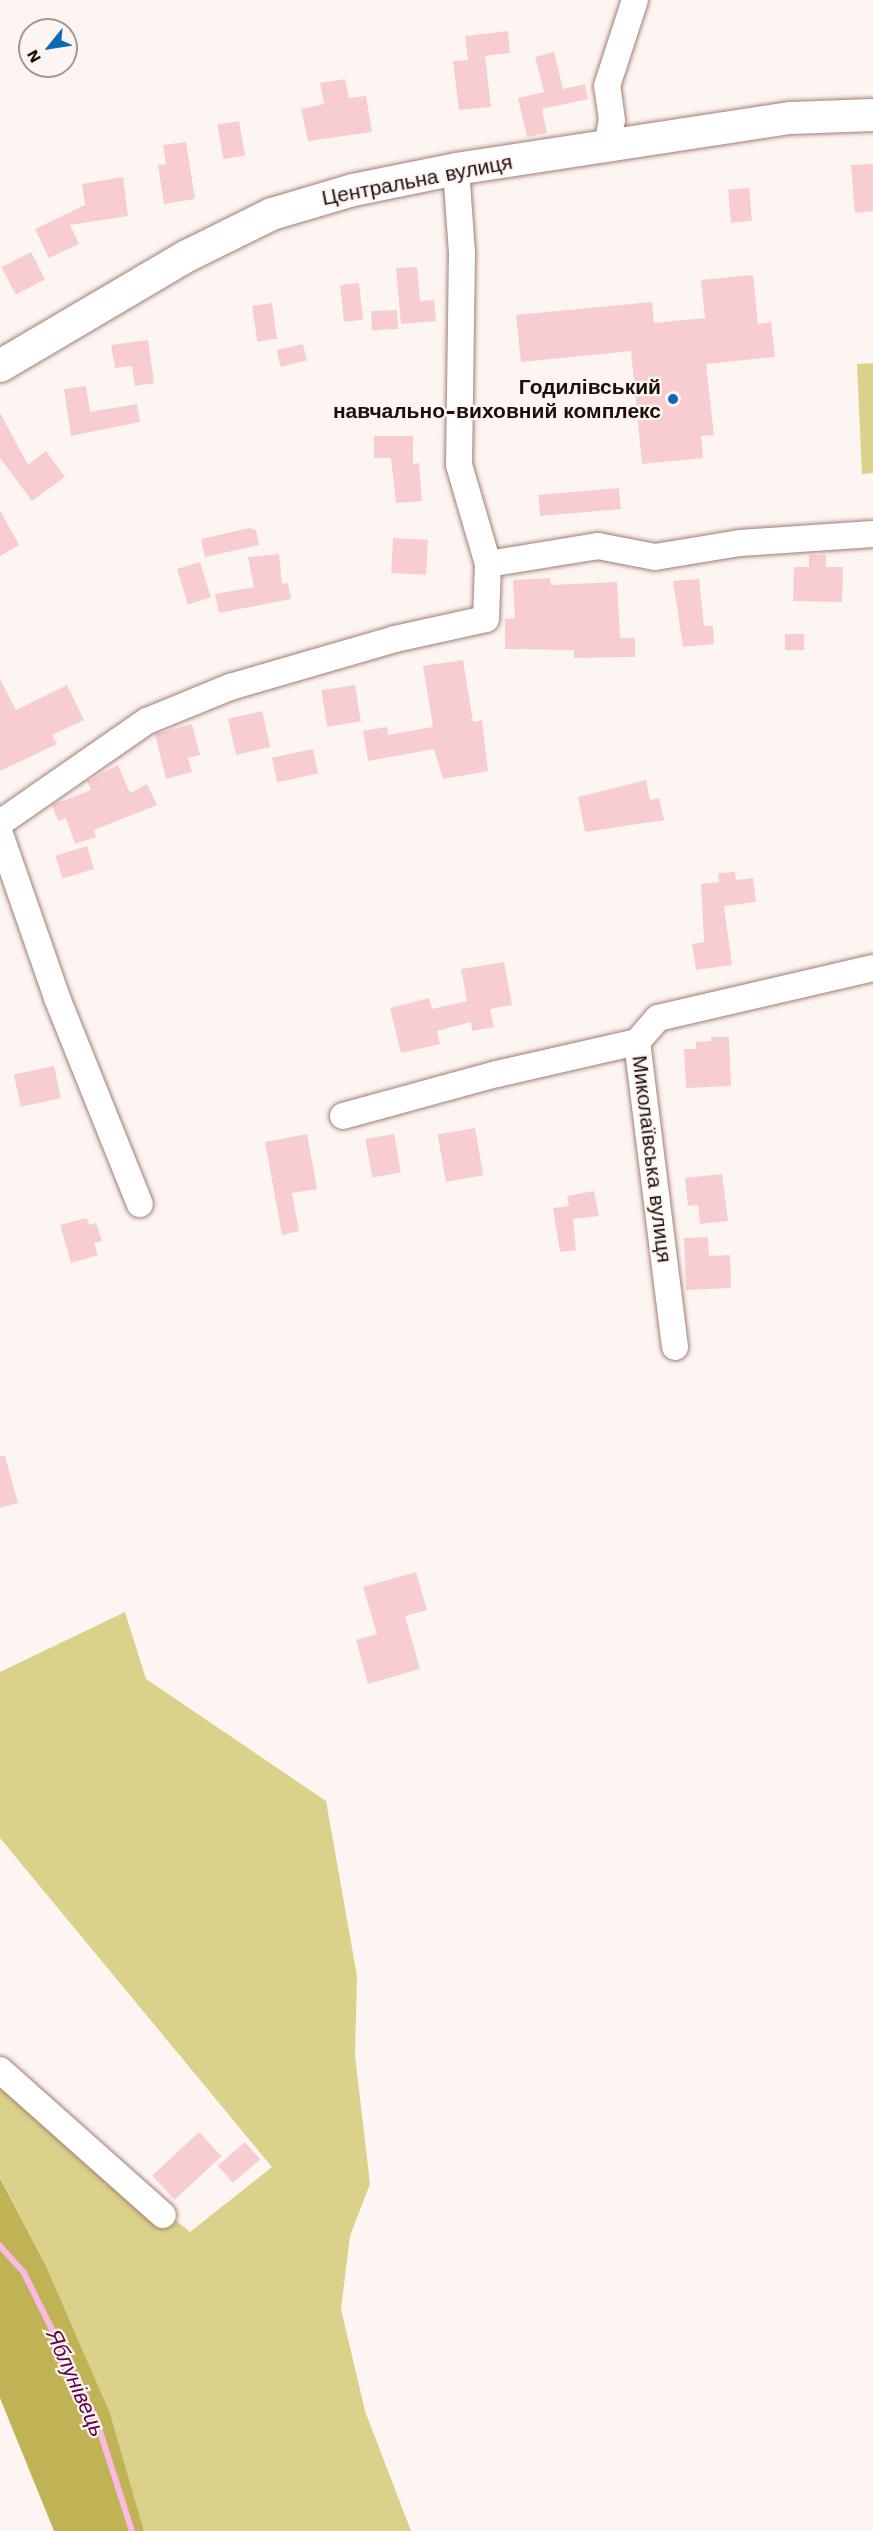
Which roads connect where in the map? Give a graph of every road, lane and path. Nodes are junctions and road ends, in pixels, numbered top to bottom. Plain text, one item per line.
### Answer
1 (635, 0) edge
2 (873, 115) edge
3 (607, 147) junction
4 (456, 169) junction
5 (0, 366) edge
6 (873, 534) edge
7 (488, 564) junction
8 (0, 823) edge
9 (0, 834) edge
10 (873, 968) edge
11 (637, 1042) junction
12 (343, 1116) dead end
13 (140, 1204) dead end
14 (675, 1347) dead end
15 (0, 2070) edge
16 (163, 2215) dead end

1 - 3 street
2 - 3 main road, Центральна вулиця
3 - 4 main road, Центральна вулиця
4 - 5 main road, Центральна вулиця
4 - 7 street
6 - 7 street
7 - 8 street
9 - 13 street
10 - 11 street, Миколаївська вулиця
11 - 12 street
11 - 14 street, Миколаївська вулиця
15 - 16 street

